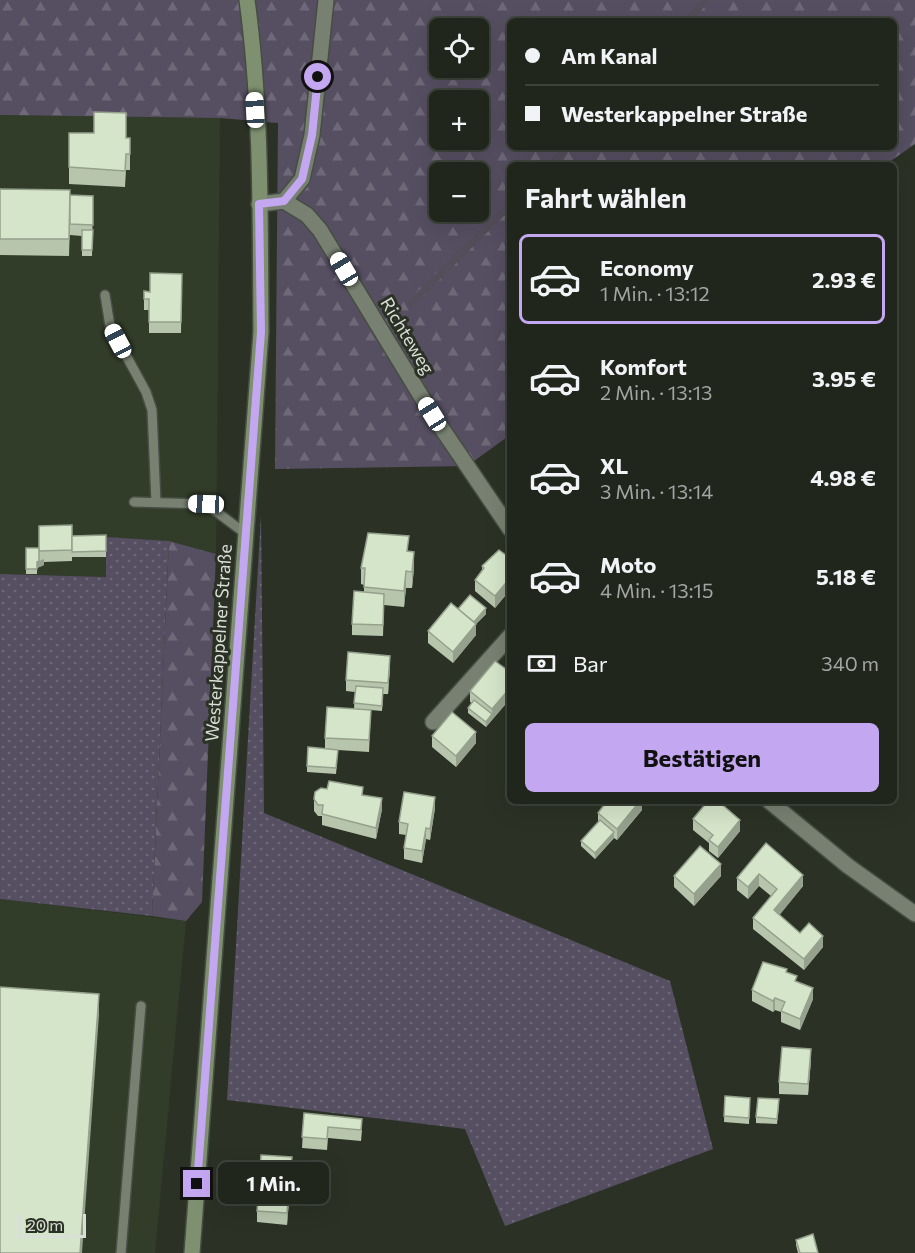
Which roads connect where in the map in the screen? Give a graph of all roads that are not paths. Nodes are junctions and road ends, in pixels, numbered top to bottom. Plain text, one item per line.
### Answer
1 (247, 0) edge
2 (326, 0) edge
3 (284, 201) junction
4 (259, 204) junction
5 (105, 295) dead end
6 (134, 502) dead end
7 (156, 502) junction
8 (507, 525) edge
9 (246, 534) junction
10 (507, 639) edge
11 (433, 722) dead end
12 (773, 804) edge
13 (915, 915) edge
14 (141, 1006) dead end
15 (121, 1253) edge
16 (192, 1253) edge

1 - 4 main road, Westerkappelner Straße
2 - 3 street
3 - 4 street
3 - 8 street, Richteweg
4 - 9 main road, Westerkappelner Straße
5 - 7 lane
6 - 7 lane
7 - 9 lane
9 - 16 main road, Westerkappelner Straße
10 - 11 street
12 - 13 street
14 - 15 lane

